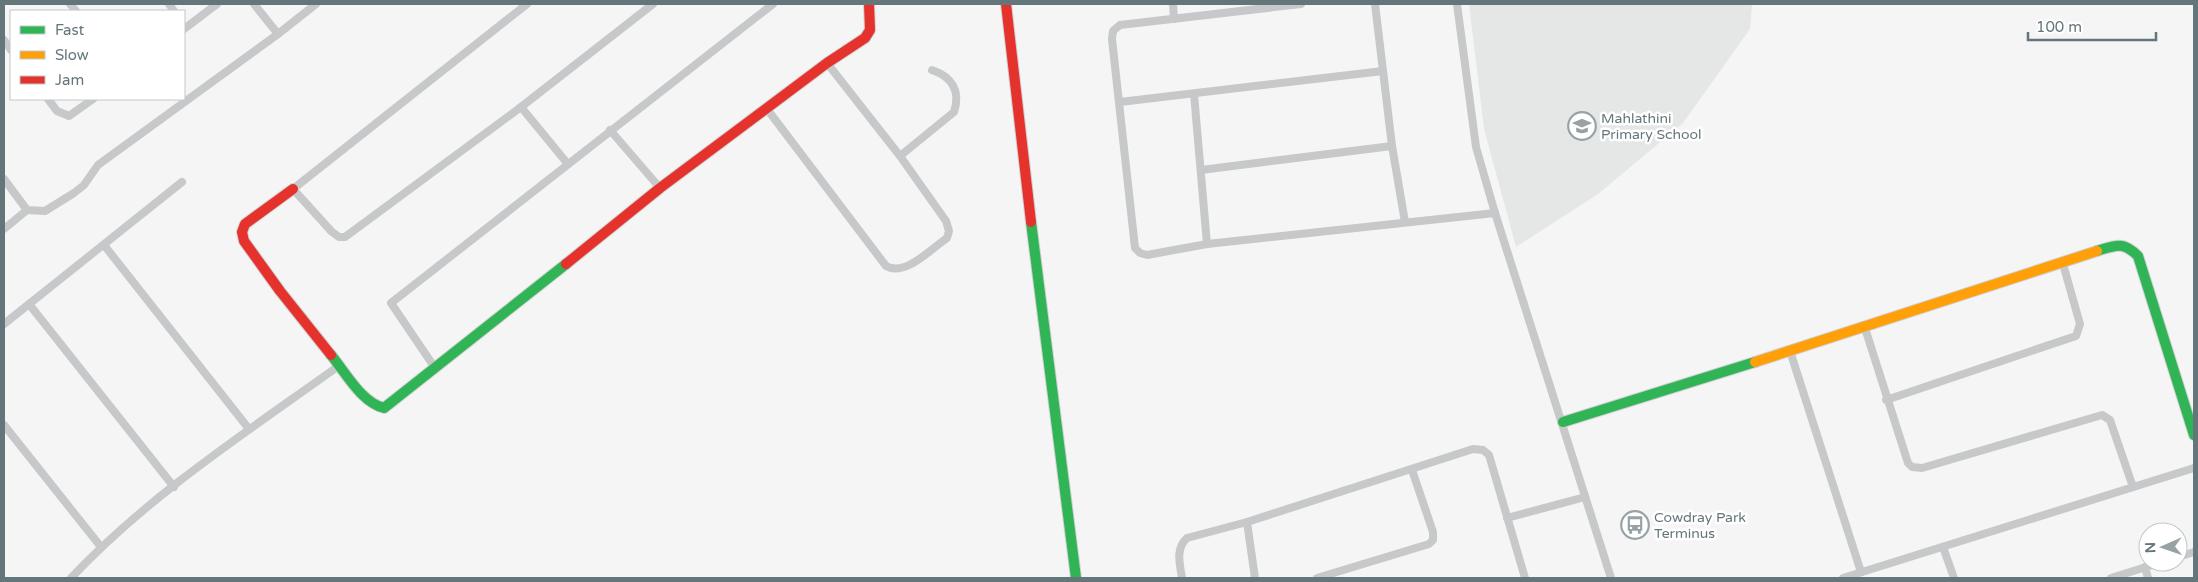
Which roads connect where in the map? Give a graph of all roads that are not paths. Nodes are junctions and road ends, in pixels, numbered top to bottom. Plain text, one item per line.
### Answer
1 (217, 4) edge
2 (254, 4) edge
3 (316, 4) edge
4 (527, 4) edge
5 (653, 4) edge
6 (773, 4) edge
7 (869, 4) edge
8 (1006, 4) edge
9 (1173, 4) edge
10 (1301, 4) edge
11 (1375, 4) edge
12 (1457, 4) edge
13 (1174, 19) junction
14 (185, 25) edge
15 (278, 34) junction
16 (827, 63) junction
17 (932, 70) dead end
18 (1383, 71) junction
19 (1194, 94) junction
20 (49, 100) edge
21 (92, 100) edge
22 (1120, 102) junction
23 (522, 108) junction
24 (767, 109) junction
25 (610, 130) junction
26 (1392, 146) junction
27 (900, 156) junction
28 (567, 163) junction
29 (1201, 170) junction
30 (4, 179) edge
31 (182, 182) dead end
32 (660, 188) junction
33 (294, 189) junction
34 (27, 210) junction
35 (1494, 213) junction
36 (1405, 222) junction
37 (4, 230) edge
38 (1207, 244) junction
39 (104, 245) junction
40 (2063, 264) junction
41 (29, 304) junction
42 (4, 324) edge
43 (1864, 325) junction
44 (1790, 351) junction
45 (340, 365) junction
46 (435, 368) junction
47 (1886, 400) junction
48 (1563, 422) junction
49 (4, 425) edge
50 (249, 430) junction
51 (2194, 435) edge
52 (2194, 468) edge
53 (1412, 470) junction
54 (174, 487) junction
55 (2132, 487) junction
56 (1585, 497) junction
57 (1507, 518) junction
58 (1247, 522) junction
59 (101, 547) junction
60 (1943, 547) junction
61 (2138, 569) edge
62 (1861, 572) junction
63 (71, 578) edge
64 (1076, 578) edge
65 (1182, 578) edge
66 (1255, 578) edge
67 (1318, 578) edge
68 (1525, 578) edge
69 (1611, 578) edge
70 (1843, 578) edge
71 (1954, 578) edge
72 (2111, 578) edge

1 - 14 street
2 - 15 street
3 - 15 street
4 - 33 street
5 - 23 street
6 - 25 street
7 - 16 street
8 - 64 street
9 - 13 street
10 - 13 street
11 - 18 street
12 - 35 street
13 - 22 street
15 - 34 street
16 - 24 street
16 - 27 street
17 - 27 street
18 - 19 street
18 - 26 street
19 - 22 street
19 - 29 street
20 - 21 street
22 - 38 street
23 - 28 street
23 - 33 street
24 - 27 street
24 - 32 street
25 - 28 street
25 - 32 street
26 - 29 street
26 - 36 street
28 - 46 street
29 - 38 street
30 - 34 street
31 - 39 street
32 - 46 street
33 - 45 street
34 - 37 street
35 - 36 street
35 - 48 street
36 - 38 street
39 - 41 street
39 - 50 street
40 - 43 street
40 - 47 street
40 - 51 street
41 - 42 street
41 - 54 street
43 - 44 street
43 - 47 street
44 - 48 street
44 - 62 street
45 - 46 street
45 - 50 street
47 - 55 street
48 - 56 street
49 - 59 street
50 - 54 street
52 - 55 street
53 - 57 street
53 - 58 street
53 - 67 street
54 - 59 street
55 - 60 street
56 - 57 street
56 - 69 street
57 - 68 street
58 - 65 street
58 - 66 street
59 - 63 street
60 - 62 street
60 - 71 street
61 - 72 street
62 - 70 street

